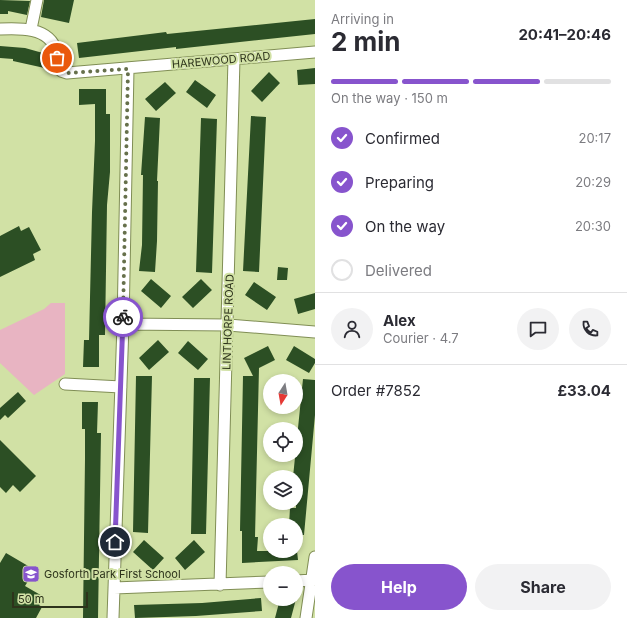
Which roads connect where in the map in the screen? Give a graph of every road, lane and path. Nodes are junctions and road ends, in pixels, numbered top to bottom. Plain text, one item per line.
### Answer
1 (37, 0) edge
2 (0, 29) edge
3 (31, 29) junction
4 (315, 52) edge
5 (234, 59) junction
6 (128, 69) junction
7 (123, 324) junction
8 (228, 325) junction
9 (315, 332) edge
10 (65, 384) dead end
11 (121, 387) junction
12 (315, 557) edge
13 (312, 580) junction
14 (303, 581) edge
15 (263, 582) edge
16 (220, 585) junction
17 (114, 588) junction
18 (113, 618) edge
19 (306, 618) edge

1 - 3 street
2 - 3 street
3 - 6 street, HAREWOOD ROAD
4 - 5 street, HAREWOOD ROAD
5 - 6 street, HAREWOOD ROAD
5 - 8 street, LINTHORPE ROAD
6 - 7 street
7 - 8 street
7 - 11 street
8 - 9 street
8 - 16 street, LINTHORPE ROAD
10 - 11 street
11 - 17 street
12 - 13 street
13 - 14 street
13 - 19 street
15 - 16 street
16 - 17 street
17 - 18 street

